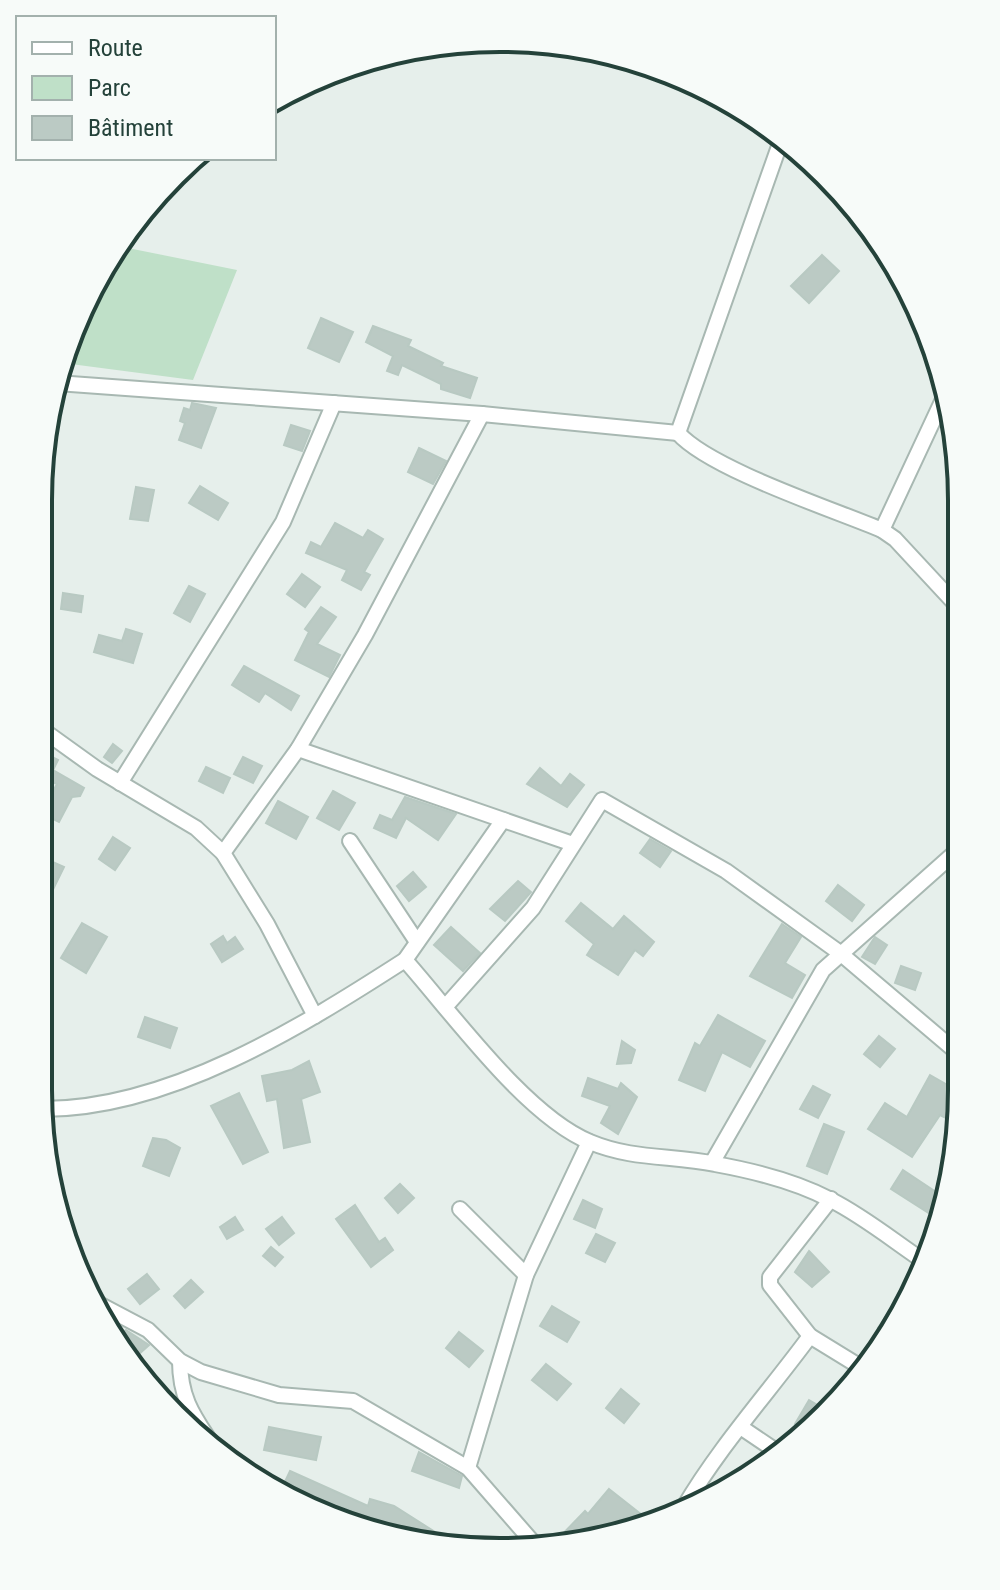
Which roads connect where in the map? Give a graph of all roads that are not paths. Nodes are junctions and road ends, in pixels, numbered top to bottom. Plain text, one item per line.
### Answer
1 (778, 149) edge
2 (67, 384) edge
3 (334, 403) junction
4 (938, 410) edge
5 (482, 414) junction
6 (678, 433) junction
7 (882, 530) junction
8 (948, 596) edge
9 (52, 736) edge
10 (298, 749) junction
11 (120, 783) junction
12 (503, 820) junction
13 (350, 841) dead end
14 (573, 844) junction
15 (223, 853) junction
16 (948, 861) edge
17 (417, 942) junction
18 (840, 953) junction
19 (405, 960) junction
20 (446, 1006) junction
21 (315, 1016) junction
22 (948, 1045) edge
23 (53, 1108) edge
24 (589, 1142) junction
25 (712, 1163) junction
26 (831, 1199) junction
27 (460, 1209) dead end
28 (916, 1256) edge
29 (526, 1275) junction
30 (110, 1310) edge
31 (810, 1336) junction
32 (180, 1361) junction
33 (855, 1363) edge
34 (195, 1418) edge
35 (742, 1428) junction
36 (770, 1447) edge
37 (468, 1468) junction
38 (692, 1495) edge
39 (528, 1537) edge

1 - 6 street
2 - 3 street
3 - 5 street
3 - 11 street
4 - 7 street
5 - 6 street
5 - 10 street
6 - 7 street
7 - 8 street
9 - 11 street
10 - 12 street
10 - 15 street
11 - 15 street
12 - 14 street
12 - 17 street
13 - 17 street
14 - 18 street
14 - 20 street
15 - 21 street
16 - 18 street
17 - 19 street
18 - 22 street
18 - 25 street
19 - 20 street
19 - 21 street
20 - 24 street
21 - 23 street
24 - 25 street
24 - 29 street
25 - 26 street
26 - 28 street
26 - 31 street
27 - 29 street
29 - 37 street
30 - 32 street
31 - 33 street
31 - 35 street
32 - 34 street
32 - 37 street
35 - 36 street
35 - 38 street
37 - 39 street

